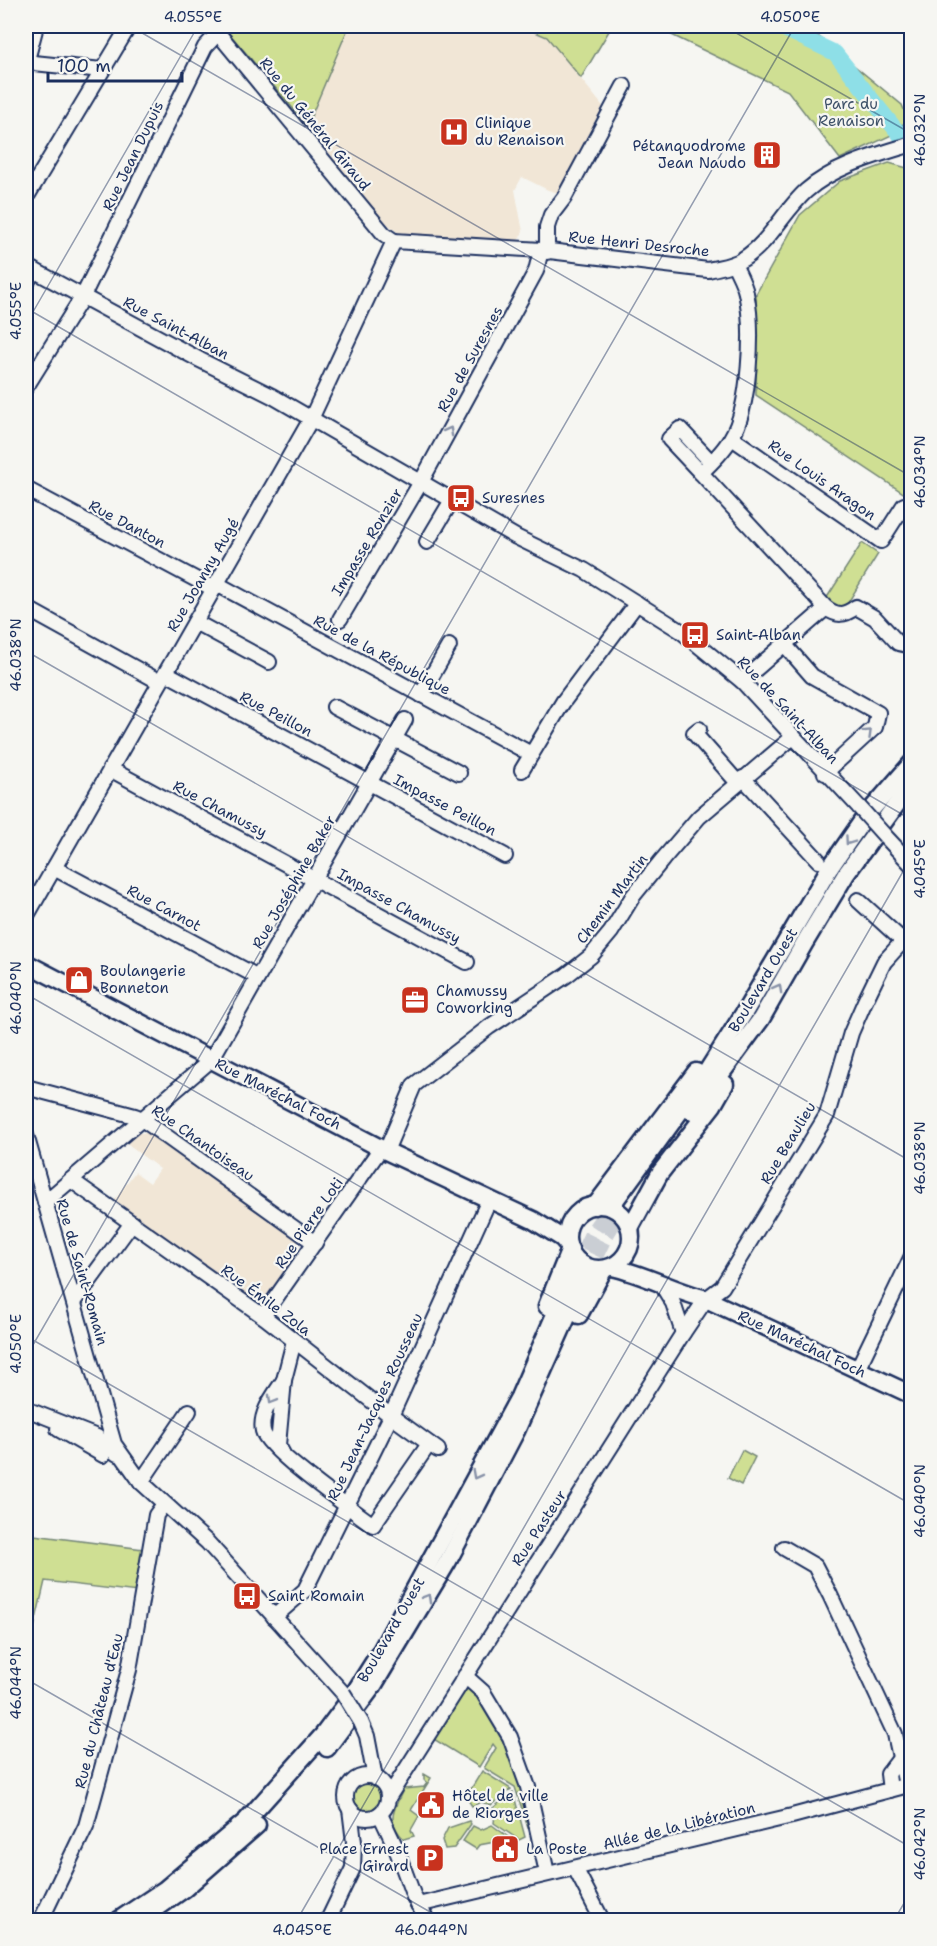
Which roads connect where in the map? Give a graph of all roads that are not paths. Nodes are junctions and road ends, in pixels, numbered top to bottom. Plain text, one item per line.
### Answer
1 (36, 26) edge
2 (129, 26) edge
3 (215, 29) edge
4 (102, 70) junction
5 (624, 86) dead end
6 (912, 144) edge
7 (26, 198) edge
8 (394, 241) junction
9 (544, 251) junction
10 (734, 264) junction
11 (30, 268) edge
12 (26, 284) edge
13 (83, 296) junction
14 (26, 387) edge
15 (311, 419) junction
16 (732, 438) junction
17 (711, 462) junction
18 (701, 473) junction
19 (421, 483) junction
20 (26, 489) edge
21 (452, 500) junction
22 (912, 510) edge
23 (427, 542) dead end
24 (215, 586) junction
25 (637, 603) junction
26 (26, 608) edge
27 (826, 608) junction
28 (340, 619) dead end
29 (195, 622) junction
30 (785, 645) junction
31 (449, 646) dead end
32 (912, 646) edge
33 (269, 662) dead end
34 (163, 678) junction
35 (742, 681) junction
36 (421, 695) junction
37 (334, 706) dead end
38 (405, 720) dead end
39 (699, 729) dead end
40 (793, 737) junction
41 (394, 739) junction
42 (531, 754) junction
43 (912, 763) edge
44 (110, 769) junction
45 (522, 770) dead end
46 (459, 773) dead end
47 (825, 773) junction
48 (740, 781) junction
49 (370, 783) junction
50 (912, 783) edge
51 (505, 856) dead end
52 (819, 861) dead end
53 (912, 866) edge
54 (54, 868) junction
55 (315, 879) junction
56 (858, 900) dead end
57 (26, 917) edge
58 (907, 936) edge
59 (467, 962) dead end
60 (26, 963) edge
61 (258, 977) junction
62 (744, 1013) junction
63 (761, 1019) junction
64 (211, 1060) junction
65 (26, 1087) edge
66 (142, 1119) junction
67 (26, 1135) edge
68 (384, 1149) junction
69 (71, 1180) junction
70 (489, 1200) junction
71 (45, 1202) junction
72 (595, 1206) junction
73 (533, 1220) junction
74 (572, 1221) junction
75 (132, 1223) junction
76 (630, 1228) junction
77 (315, 1243) junction
78 (569, 1247) junction
79 (629, 1250) junction
80 (912, 1256) edge
81 (608, 1268) junction
82 (662, 1284) junction
83 (699, 1297) junction
84 (74, 1302) junction
85 (263, 1316) junction
86 (683, 1333) junction
87 (294, 1341) junction
88 (857, 1370) junction
89 (912, 1395) edge
90 (26, 1409) edge
91 (189, 1411) dead end
92 (391, 1416) junction
93 (101, 1444) junction
94 (491, 1447) junction
95 (141, 1482) junction
96 (164, 1504) junction
97 (347, 1505) junction
98 (784, 1548) dead end
99 (448, 1561) junction
100 (274, 1617) junction
101 (465, 1676) junction
102 (369, 1754) junction
103 (900, 1757) junction
104 (361, 1778) junction
105 (402, 1778) junction
106 (379, 1780) junction
107 (909, 1784) edge
108 (890, 1790) junction
109 (388, 1798) junction
110 (350, 1809) junction
111 (373, 1816) junction
112 (354, 1842) junction
113 (575, 1868) junction
114 (547, 1873) junction
115 (418, 1905) junction
116 (41, 1920) edge
117 (119, 1920) edge
118 (140, 1920) edge
119 (328, 1920) edge
120 (427, 1920) edge
121 (602, 1920) edge

1 - 4 street
2 - 4 street
3 - 8 street, Rue du Général Giraud
3 - 13 street, Rue Jean Dupuis
4 - 7 street
5 - 9 street, Rue de Suresnes
6 - 10 street, Rue Henri Desroche
8 - 9 street, Rue Henri Desroche
8 - 15 street, Rue Joanny Augé
9 - 10 street, Rue Henri Desroche
19 -> 9 street, Rue de Suresnes
10 - 16 street
11 - 12 street
11 - 13 street, Rue Saint-Alban
13 - 14 street, Rue Jean Dupuis
13 - 15 street, Rue Saint-Alban
15 - 19 street, Rue de Saint-Alban
15 - 24 street, Rue Joanny Augé
16 - 17 street
16 - 22 street, Rue Louis Aragon
17 - 18 street
17 - 18 street
18 - 27 street
19 - 21 street, Rue de Saint-Alban
19 - 28 street, Impasse Ronzier
20 - 24 street, Rue Danton
21 - 23 street
21 - 25 street, Rue de Saint-Alban
24 - 29 street, Rue Joanny Augé
24 - 36 street, Rue de la République
25 - 35 street, Rue de Saint-Alban
25 - 42 street
26 - 34 street
27 - 30 street
27 - 32 street
29 - 33 street
29 - 34 street, Rue Joanny Augé
30 - 35 street
47 -> 30 street
31 - 36 street
34 - 44 street, Rue Joanny Augé
34 - 49 street, Rue Peillon
35 - 40 street, Rue de Saint-Alban
36 - 42 street, Rue de la République
37 - 41 street
38 - 41 street, Rue Joséphine Baker
39 - 48 street
40 - 47 street, Rue de Saint-Alban
40 - 48 street, Chemin Martin
41 - 46 street
41 - 49 street, Rue Joséphine Baker
42 - 45 street
43 -> 62 main road, Boulevard Ouest
44 - 54 street, Rue Joanny Augé
44 - 55 street, Rue Chamussy
47 - 53 street, Rue de Saint-Alban, bridge
48 - 52 street
48 - 68 street, Chemin Martin
49 - 51 street, Impasse Peillon
49 - 55 street, Rue Joséphine Baker
63 -> 50 main road, Boulevard Ouest
54 - 57 street, Rue Joanny Augé
54 - 61 street, Rue Carnot
55 - 59 street, Impasse Chamussy
55 - 61 street, Rue Joséphine Baker
56 - 58 street
58 - 83 street, Rue Beaulieu
60 - 64 main road, Rue Maréchal Foch
61 - 64 street, Rue Joséphine Baker
62 - 63 main road, Boulevard Ouest
62 - 72 main road
63 - 76 main road
64 - 66 street, Rue Joséphine Baker
64 - 68 main road, Rue Maréchal Foch
65 - 66 street, Rue Chantoiseau
66 - 69 street, Rue Joséphine Baker
66 - 77 street, Rue Chantoiseau
67 - 71 street, Rue de Saint-Romain
68 - 70 main road, Rue Maréchal Foch
68 - 77 street, Rue Pierre Loti
69 - 71 street, Rue Joséphine Baker
69 - 75 street, Rue Émile Zola
70 - 73 main road, Rue Maréchal Foch
70 - 92 street, Rue Jean-Jacques Rousseau
71 - 84 street, Rue de Saint-Romain
72 - 74 main road
72 - 76 main road
73 - 74 main road, Rue Maréchal Foch
73 - 78 main road, Rue Maréchal Foch
74 - 78 main road
75 - 84 street
75 - 85 street, Rue Émile Zola
76 - 79 main road
77 - 85 street, Rue Pierre Loti
78 - 81 main road
78 - 94 main road
79 - 81 main road
79 - 83 main road, Rue Maréchal Foch
80 - 88 street
81 - 82 main road, Rue Maréchal Foch
81 - 99 main road
82 - 83 main road, Rue Maréchal Foch
82 - 86 street
83 - 86 street, Rue Pasteur
83 - 88 main road, Rue Maréchal Foch
84 - 93 street, Rue de Saint-Romain
85 - 87 street, Rue Émile Zola
86 - 101 street, Rue Pasteur
87 - 92 street, Rue Émile Zola
87 - 97 street
88 - 89 main road, Rue Maréchal Foch
90 - 93 street
91 - 95 street
92 - 97 street, Rue Jean-Jacques Rousseau
92 - 97 street, Rue Émile Zola
93 - 95 street, Rue de Saint-Romain
93 - 95 street, Rue de Saint-Romain
94 - 99 main road, Boulevard Ouest
94 -> 117 main road, Boulevard Ouest
95 - 96 street, Rue de Saint-Romain
96 - 100 street, Rue de Saint-Romain
96 - 116 street, Rue du Château d'Eau
97 - 100 street, Rue Jean-Jacques Rousseau
98 - 103 street
118 -> 99 main road, Boulevard Ouest
100 - 102 street, Rue de Saint-Romain, bridge
101 - 105 street, Rue Pasteur
101 - 114 street
102 - 104 street
102 - 106 street, Rue de Saint-Romain
103 - 107 street
103 - 108 street
104 - 106 street
104 - 110 street
105 - 106 street
105 - 109 street, Rue Pasteur
106 - 109 street
107 - 108 street, Allée de la Libération
108 - 113 street, Allée de la Libération
109 - 111 street
110 - 111 street
110 - 112 street
111 - 112 street
111 - 115 street
112 - 119 street
113 - 114 street, Allée de la Libération
113 - 121 street
114 - 115 street, Allée de la Libération
115 - 120 street

